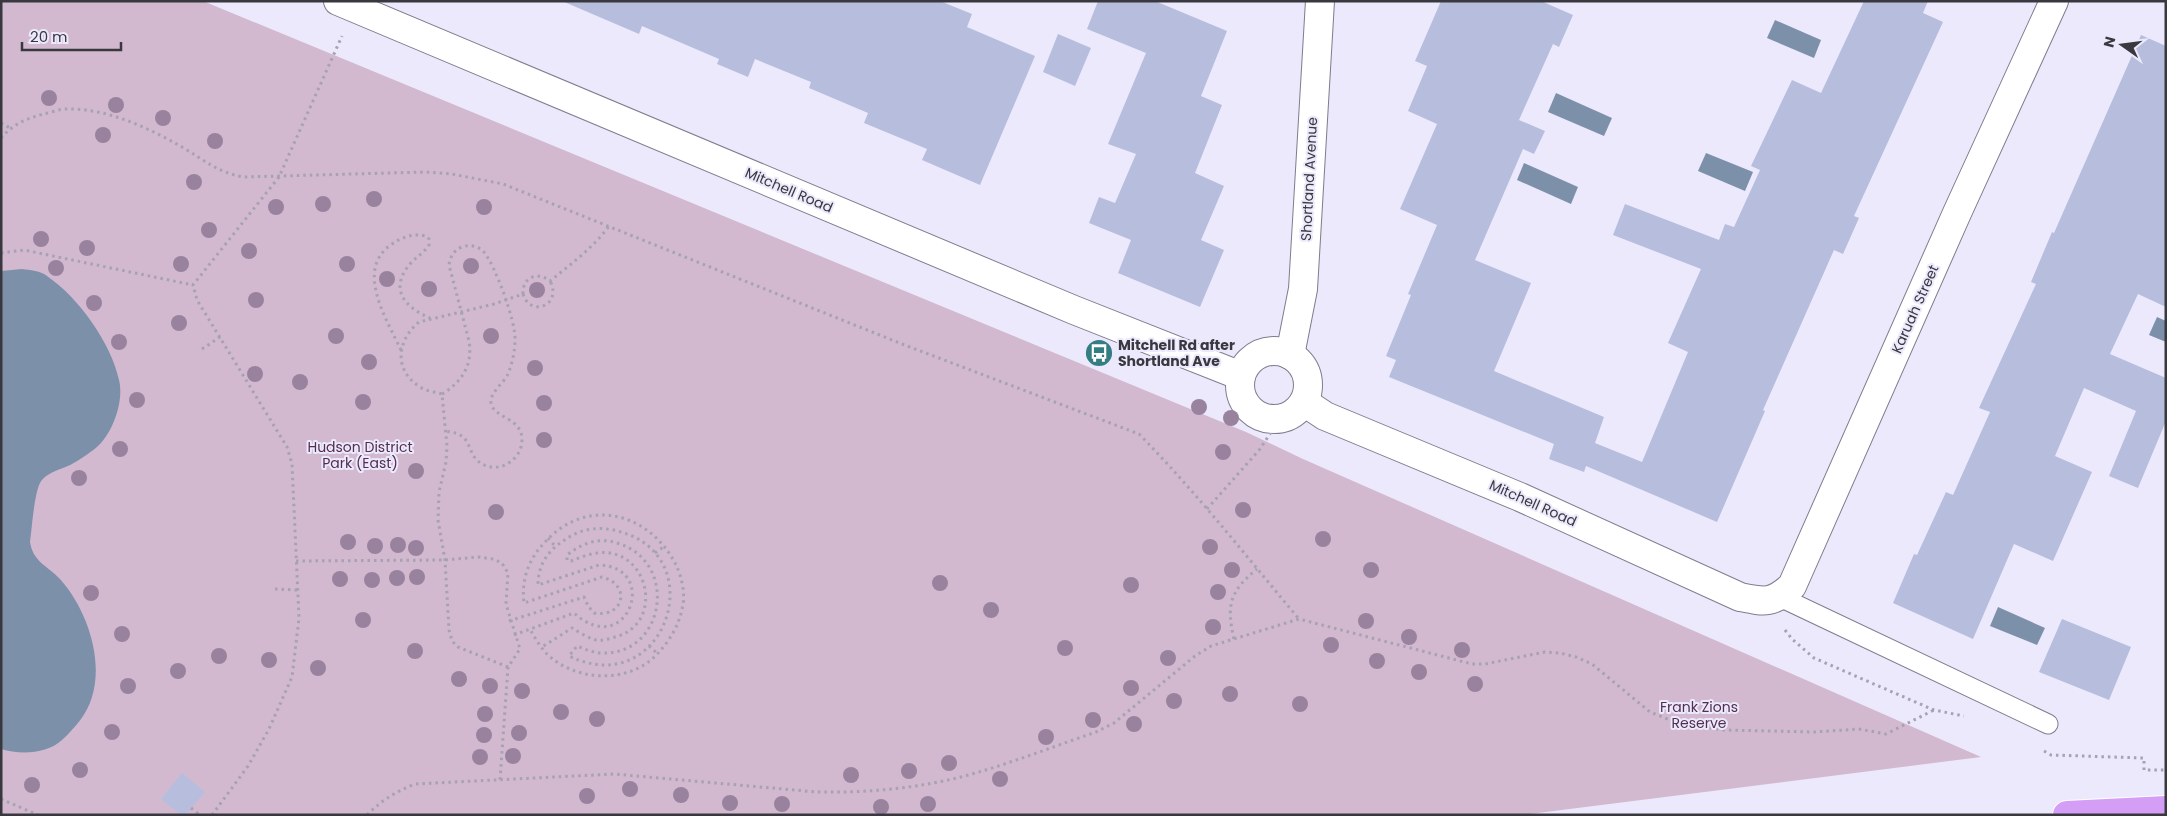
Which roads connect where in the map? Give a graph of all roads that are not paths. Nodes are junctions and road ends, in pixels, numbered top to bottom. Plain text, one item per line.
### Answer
1 (1320, 1) edge
2 (2054, 1) edge
3 (346, 5) edge
4 (1290, 355) junction
5 (1241, 376) junction
6 (1304, 402) junction
7 (1771, 599) junction
8 (2048, 724) dead end
9 (2166, 810) edge
10 (2067, 815) edge

1 - 4 street, Shortland Avenue
2 - 7 street, Karuah Street
3 - 5 street, Mitchell Road
4 - 5 street
4 - 6 street
5 - 6 street
6 - 7 street, Mitchell Road
7 - 8 lane
9 - 10 highway

